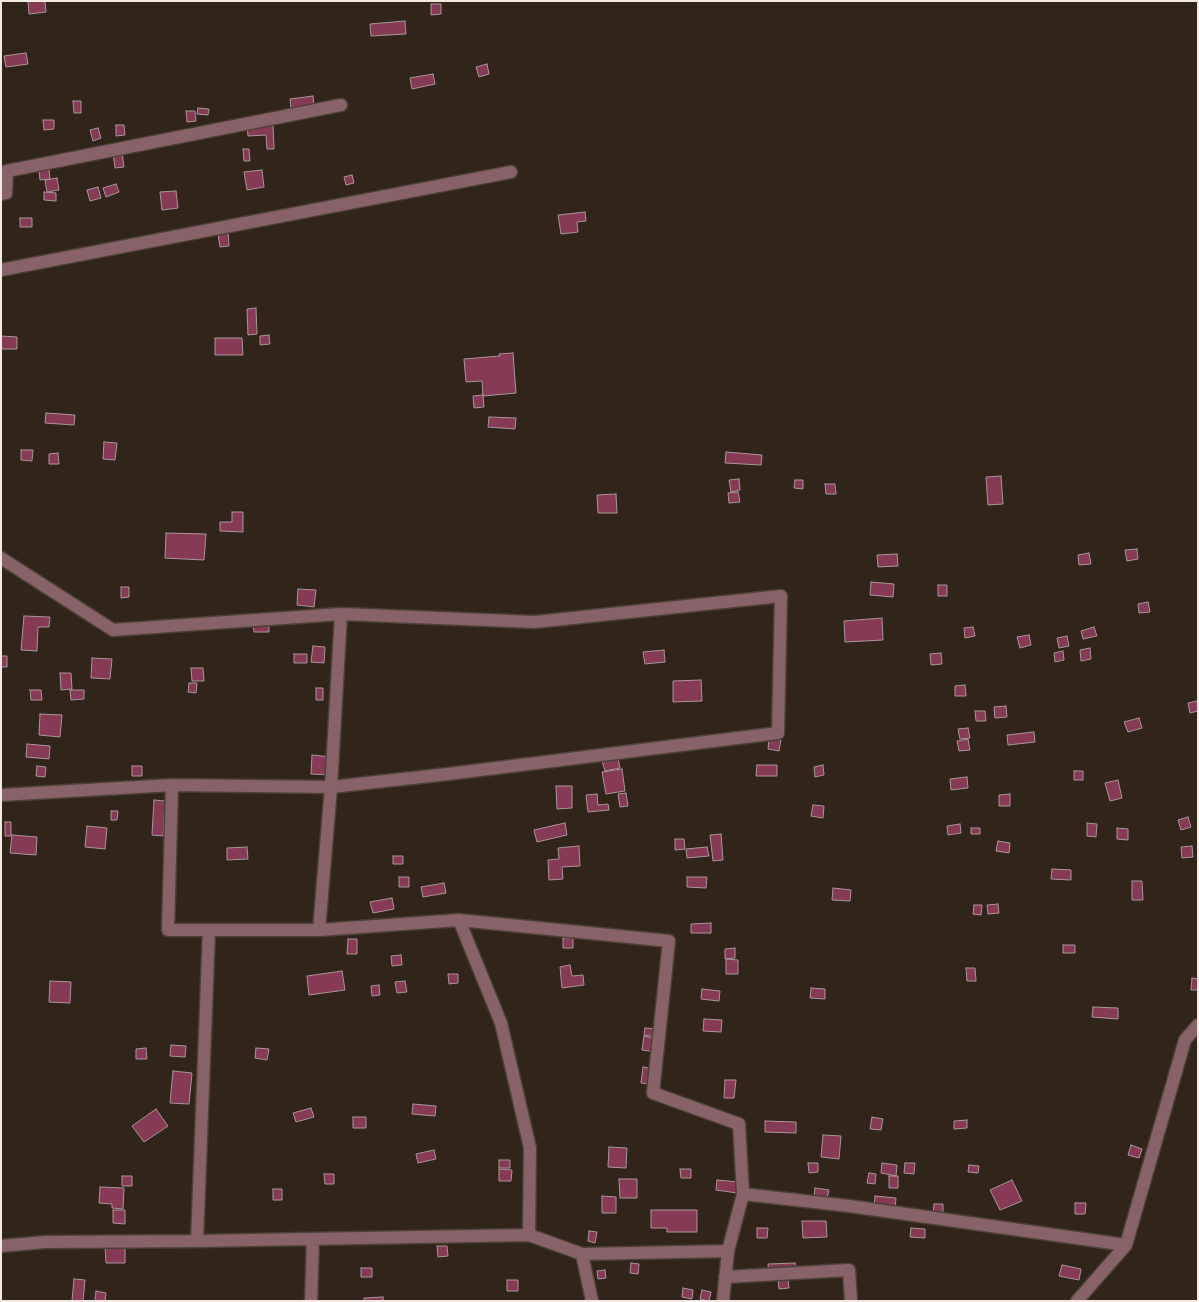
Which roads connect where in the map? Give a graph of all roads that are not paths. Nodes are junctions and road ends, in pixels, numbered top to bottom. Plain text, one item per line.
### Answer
1 (341, 105) dead end
2 (511, 172) dead end
3 (1, 194) edge
4 (1, 270) edge
5 (1, 558) edge
6 (341, 614) junction
7 (172, 785) junction
8 (331, 787) junction
9 (1, 795) edge
10 (459, 920) junction
11 (209, 930) junction
12 (319, 930) junction
13 (1198, 1025) edge
14 (743, 1194) junction
15 (528, 1235) junction
16 (313, 1239) junction
17 (197, 1241) junction
18 (1126, 1245) junction
19 (1, 1246) edge
20 (728, 1251) junction
21 (582, 1254) junction
22 (725, 1278) junction
23 (311, 1301) edge
24 (592, 1301) edge
25 (723, 1301) edge
26 (851, 1301) edge
27 (1077, 1301) edge

1 - 3 street
2 - 4 street
5 - 6 street
6 - 8 street
6 - 8 street
7 - 8 street
7 - 9 street
7 - 11 street
8 - 12 street
10 - 12 street
10 - 14 street
10 - 15 street
11 - 12 street
11 - 17 street
13 - 18 street
14 - 18 street
14 - 20 street
15 - 16 street
15 - 21 street
16 - 17 street
16 - 23 street
17 - 19 street
18 - 27 street
20 - 21 street
20 - 22 street
21 - 24 street
22 - 25 street
22 - 26 street

